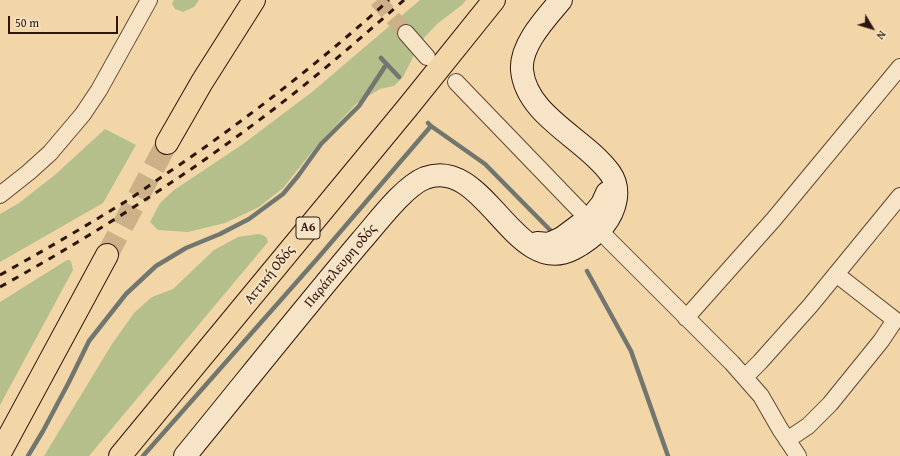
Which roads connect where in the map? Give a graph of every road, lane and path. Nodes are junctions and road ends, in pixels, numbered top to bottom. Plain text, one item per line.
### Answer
1 (149, 0) edge
2 (254, 0) edge
3 (494, 0) edge
4 (561, 0) edge
5 (406, 33) tunnel mouth
6 (427, 57) dead end
7 (900, 67) edge
8 (456, 82) dead end
9 (167, 143) tunnel mouth
10 (0, 195) edge
11 (900, 196) edge
12 (594, 225) junction
13 (107, 254) tunnel mouth
14 (836, 274) junction
15 (686, 318) junction
16 (745, 377) junction
17 (787, 440) junction
18 (0, 453) edge
19 (120, 456) edge
20 (186, 456) edge
21 (798, 456) edge

1 - 10 street
2 - 9 highway
3 - 19 highway, Αττική Οδός / Α6
4 - 12 street, Παράπλευρη οδός
5 - 6 street
7 - 15 street
8 - 12 street
11 - 14 street
12 - 15 street
12 - 20 street, Παράπλευρη οδός
13 - 18 highway
14 - 16 street
14 - 17 street
15 - 16 street
16 - 17 street
17 - 21 street

